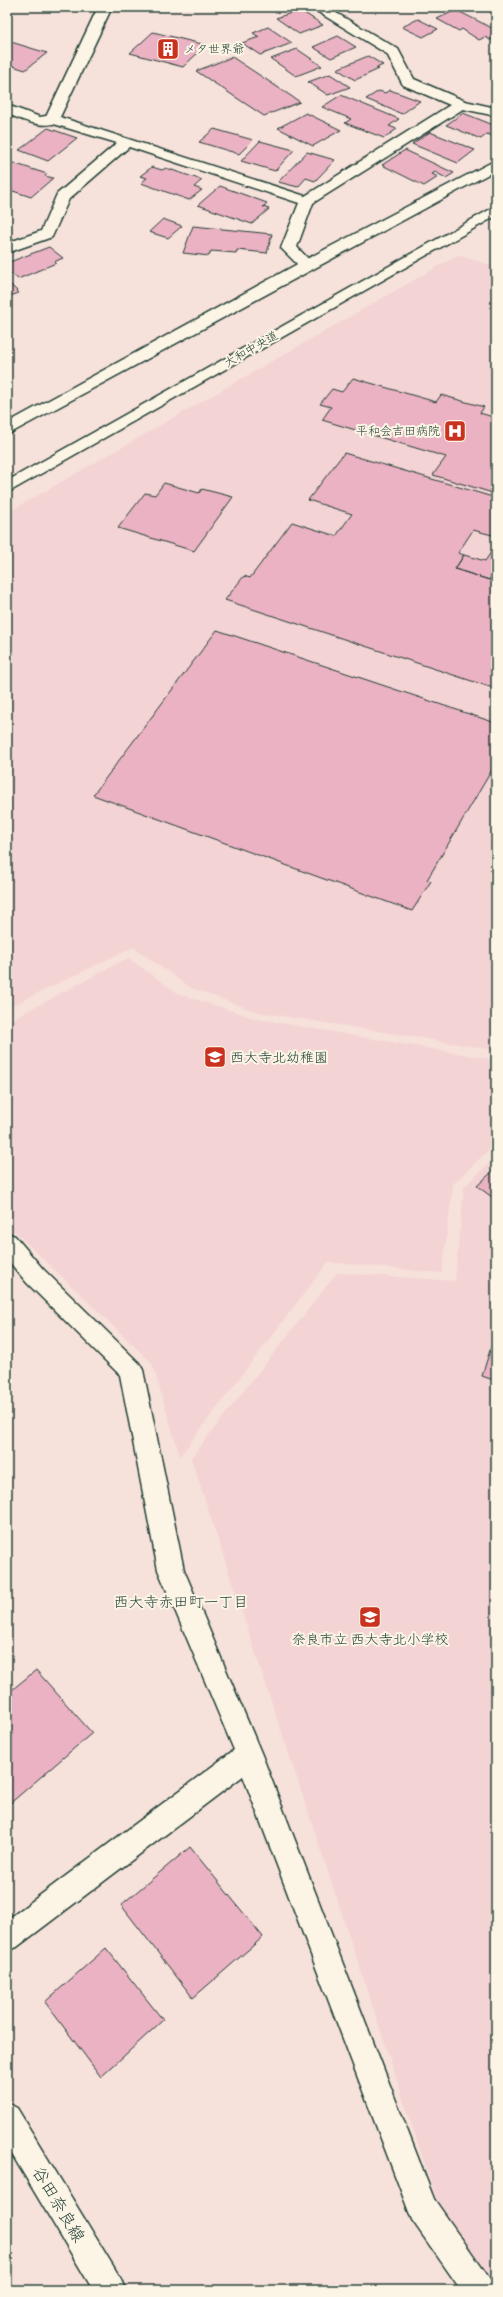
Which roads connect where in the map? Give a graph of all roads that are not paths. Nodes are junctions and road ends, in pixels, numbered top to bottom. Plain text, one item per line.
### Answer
1 (105, 7) edge
2 (317, 7) edge
3 (461, 104) junction
4 (7, 109) edge
5 (496, 112) edge
6 (52, 119) junction
7 (127, 142) junction
8 (496, 164) edge
9 (307, 201) junction
10 (496, 210) edge
11 (7, 248) edge
12 (306, 265) junction
13 (7, 430) edge
14 (7, 488) edge
15 (7, 1243) edge
16 (249, 1755) junction
17 (7, 1937) edge
18 (7, 2118) edge
19 (110, 2290) edge
20 (479, 2290) edge

1 - 6 street
2 - 3 street
3 - 5 street
3 - 9 street
4 - 6 street
6 - 7 street
7 - 9 street
7 - 11 street
8 - 12 street
9 - 12 street
10 - 14 street, 大和中央道
12 - 13 street
15 - 16 street
16 - 17 street
16 - 20 street
18 - 19 street, 谷田奈良線

